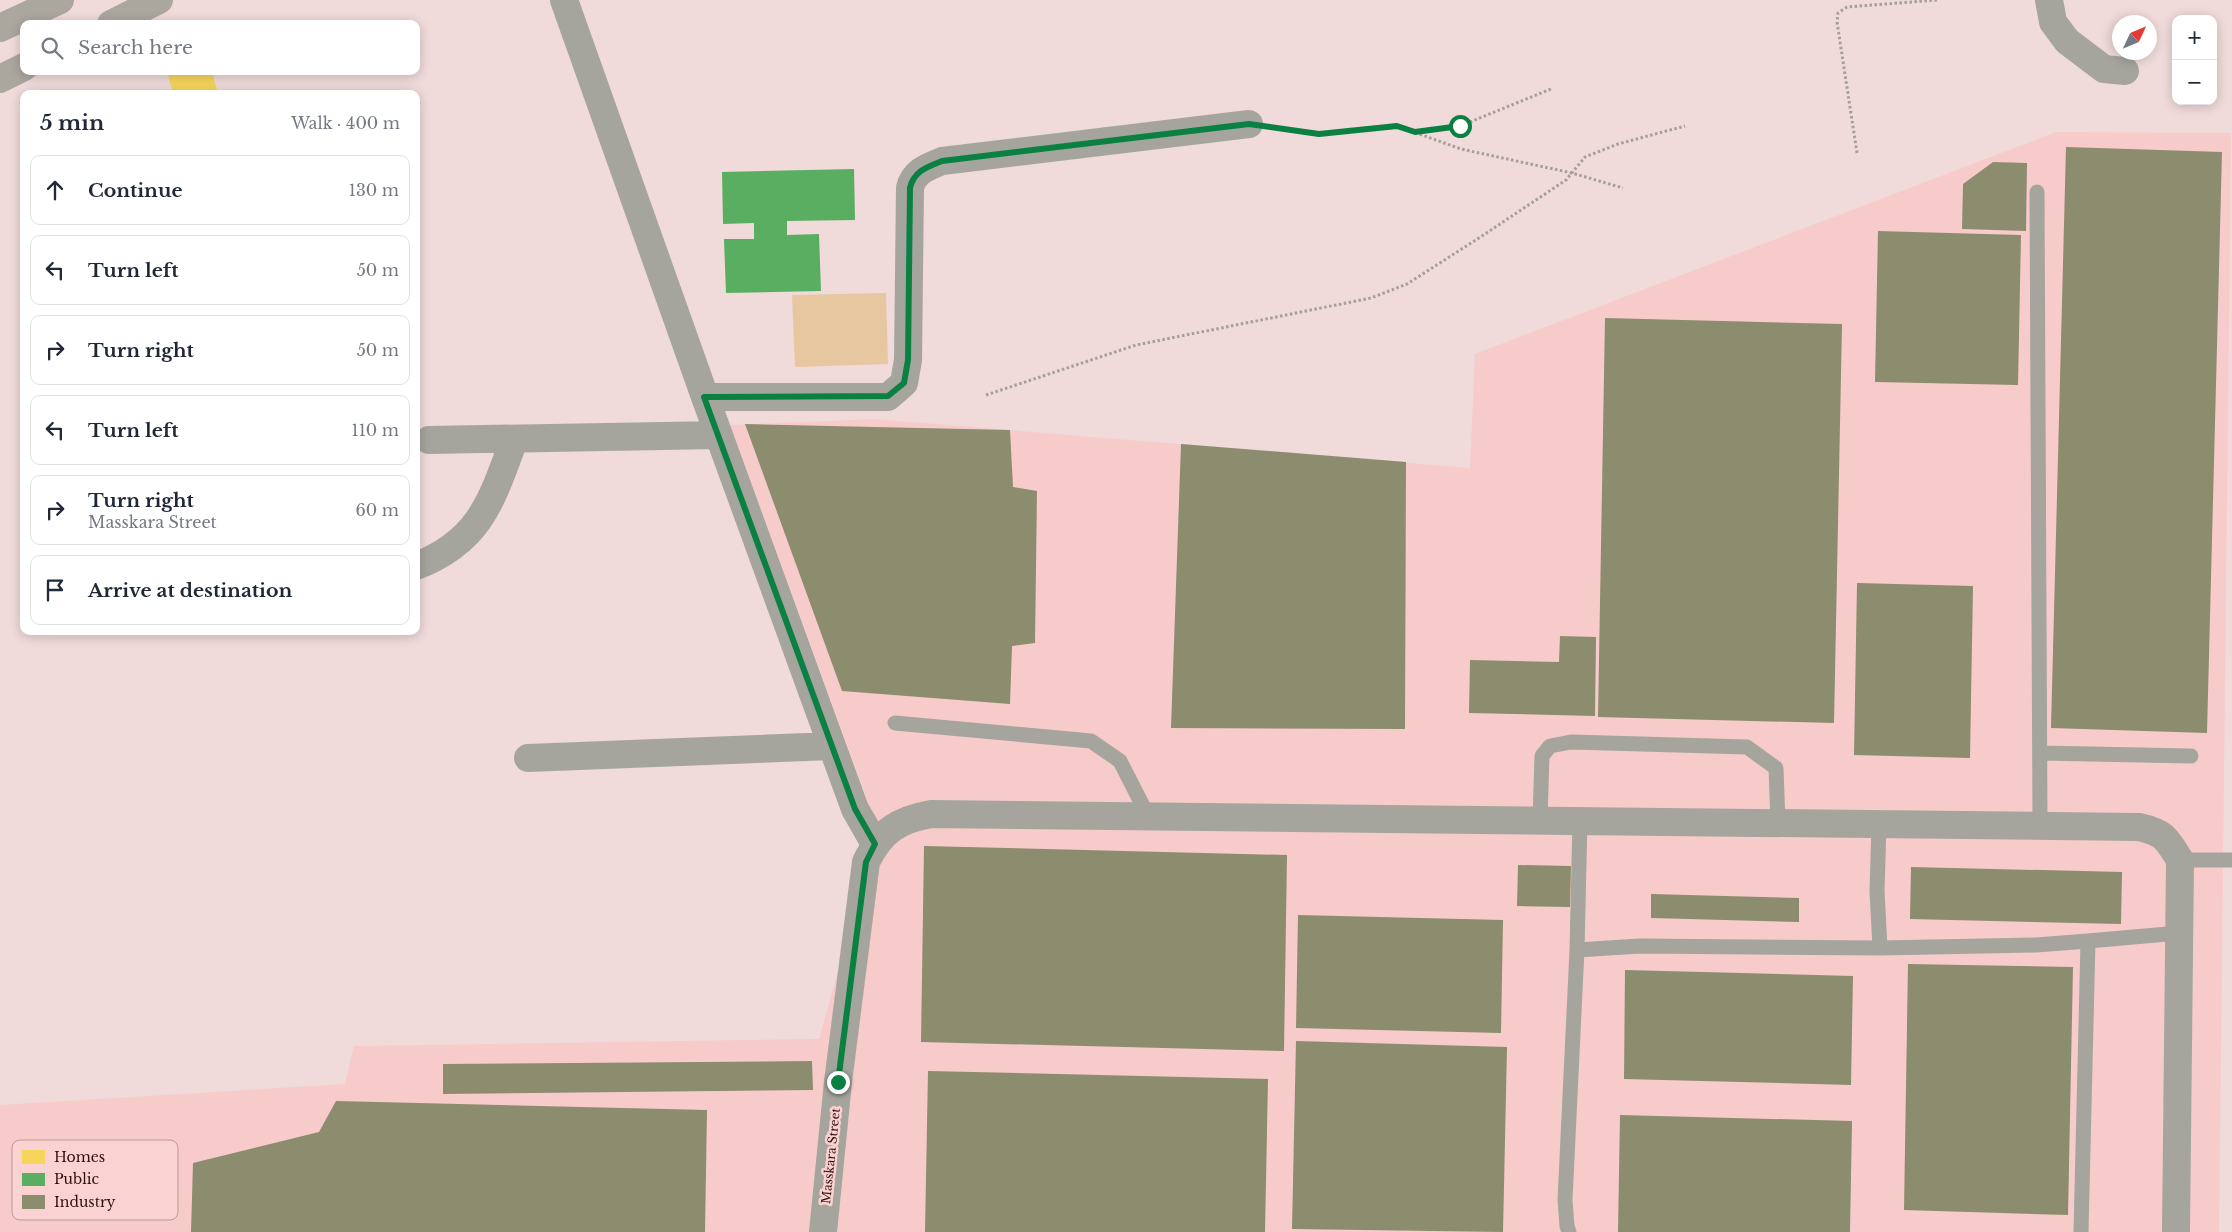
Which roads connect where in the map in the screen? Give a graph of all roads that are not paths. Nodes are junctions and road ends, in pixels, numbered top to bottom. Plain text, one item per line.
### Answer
1 (60, 0) edge
2 (159, 0) edge
3 (564, 0) edge
4 (2049, 0) edge
5 (119, 20) edge
6 (0, 28) edge
7 (20, 69) edge
8 (2125, 71) dead end
9 (0, 79) edge
10 (1249, 124) road end
11 (2037, 192) dead end
12 (704, 397) junction
13 (719, 435) junction
14 (429, 440) dead end
15 (514, 440) junction
16 (420, 564) edge
17 (895, 723) dead end
18 (832, 746) junction
19 (2040, 752) junction
20 (2191, 756) dead end
21 (528, 758) dead end
22 (1148, 816) junction
23 (1540, 820) junction
24 (1580, 820) junction
25 (1778, 822) junction
26 (1879, 824) junction
27 (2040, 826) junction
28 (875, 844) junction
29 (2180, 860) junction
30 (2232, 860) edge
31 (2179, 933) junction
32 (2088, 942) junction
33 (1880, 948) junction
34 (1576, 950) junction
35 (823, 1232) edge
36 (1569, 1232) edge
37 (2081, 1232) edge
38 (2176, 1232) edge

1 - 6 main road
2 - 5 main road
3 - 12 street
4 - 8 street
7 - 9 main road
10 - 12 street
11 - 19 lane
12 - 13 street
13 - 15 street
13 - 18 street
14 - 15 street
15 - 16 street
17 - 22 lane
18 - 21 street
18 - 28 street
19 - 20 lane
19 - 27 lane
22 - 23 street
22 - 28 street
23 - 24 street
23 - 25 lane
24 - 25 street
24 - 34 lane
25 - 26 street
26 - 27 street
26 - 33 lane
27 - 29 street
28 - 35 street, Masskara Street
29 - 30 lane
29 - 31 street
31 - 32 lane
31 - 38 street
32 - 33 lane
32 - 37 lane
33 - 34 lane
34 - 36 lane

